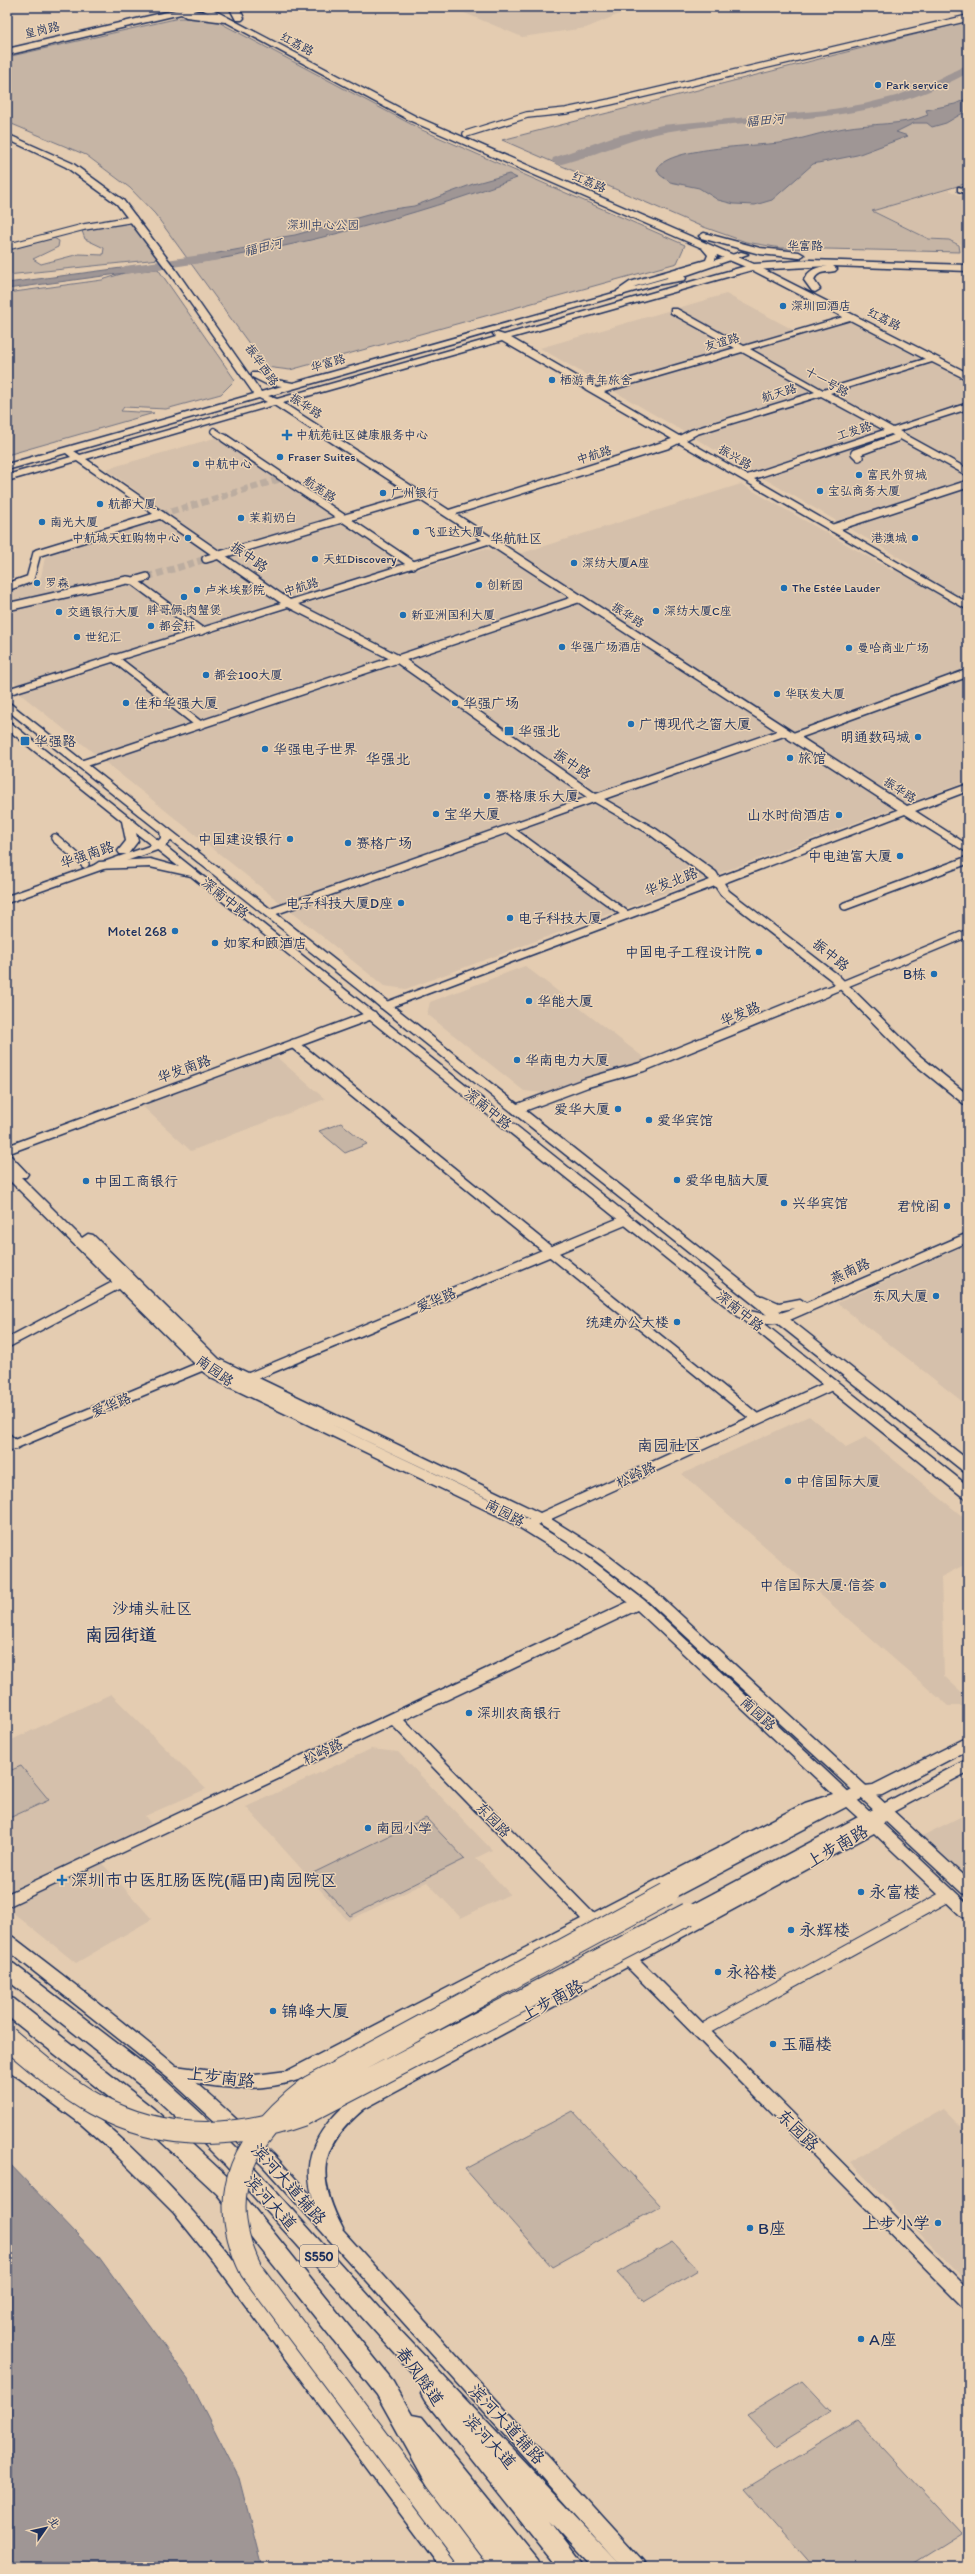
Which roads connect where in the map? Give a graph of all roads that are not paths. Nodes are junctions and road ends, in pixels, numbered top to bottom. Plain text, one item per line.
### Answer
1 (201, 7) edge
2 (220, 7) edge
3 (234, 7) edge
4 (160, 9) edge
5 (239, 18) junction
6 (968, 18) edge
7 (225, 19) junction
8 (7, 43) edge
9 (7, 52) edge
10 (7, 132) edge
11 (466, 134) junction
12 (7, 136) edge
13 (134, 219) junction
14 (704, 240) junction
15 (7, 247) edge
16 (164, 255) junction
17 (819, 257) junction
18 (740, 258) junction
19 (968, 261) edge
20 (754, 263) junction
21 (955, 264) junction
22 (968, 268) edge
23 (770, 270) junction
24 (177, 272) junction
25 (655, 283) junction
26 (815, 289) junction
27 (620, 293) junction
28 (601, 309) junction
29 (674, 311) dead end
30 (852, 317) junction
31 (489, 330) junction
32 (501, 336) junction
33 (742, 349) junction
34 (933, 359) junction
35 (968, 369) edge
36 (255, 375) junction
37 (968, 377) edge
38 (303, 383) junction
39 (598, 392) junction
40 (821, 392) junction
41 (263, 394) junction
42 (274, 402) junction
43 (968, 406) edge
44 (214, 430) dead end
45 (895, 433) junction
46 (679, 438) junction
47 (67, 450) junction
48 (860, 457) dead end
49 (78, 458) junction
50 (7, 467) edge
51 (968, 473) edge
52 (7, 478) edge
53 (748, 478) junction
54 (968, 484) edge
55 (420, 496) junction
56 (447, 514) junction
57 (161, 515) junction
58 (344, 519) junction
59 (833, 528) junction
60 (488, 541) junction
61 (221, 555) junction
62 (206, 559) tunnel mouth
63 (413, 565) junction
64 (147, 577) tunnel mouth
65 (133, 581) junction
66 (7, 587) edge
67 (578, 599) junction
68 (290, 604) junction
69 (7, 607) edge
70 (968, 607) edge
71 (201, 631) junction
72 (114, 658) junction
73 (398, 659) junction
74 (968, 673) edge
75 (7, 692) edge
76 (7, 704) edge
77 (7, 723) edge
78 (200, 725) junction
79 (789, 734) junction
80 (82, 764) junction
81 (968, 787) edge
82 (968, 795) edge
83 (595, 798) junction
84 (911, 812) junction
85 (128, 821) junction
86 (509, 829) junction
87 (165, 830) junction
88 (55, 838) dead end
89 (159, 846) junction
90 (968, 850) edge
91 (124, 851) joint
92 (968, 860) edge
93 (85, 864) junction
94 (99, 866) junction
95 (199, 877) junction
96 (718, 884) junction
97 (7, 892) edge
98 (7, 900) edge
99 (845, 906) dead end
100 (269, 913) junction
101 (627, 915) junction
102 (968, 933) edge
103 (842, 983) junction
104 (387, 1008) junction
105 (371, 1015) junction
106 (294, 1044) junction
107 (967, 1099) edge
108 (517, 1109) junction
109 (7, 1150) edge
110 (7, 1159) edge
111 (7, 1171) edge
112 (626, 1220) junction
113 (968, 1229) edge
114 (968, 1236) edge
115 (551, 1251) junction
116 (124, 1280) junction
117 (751, 1296) junction
118 (743, 1314) junction
119 (780, 1319) junction
120 (7, 1343) edge
121 (209, 1364) junction
122 (246, 1379) junction
123 (832, 1385) junction
124 (758, 1419) junction
125 (9, 1444) edge
126 (968, 1468) edge
127 (968, 1494) edge
128 (541, 1519) junction
129 (528, 1525) junction
130 (639, 1603) junction
131 (394, 1719) junction
132 (968, 1744) edge
133 (968, 1765) edge
134 (862, 1791) junction
135 (847, 1799) junction
136 (882, 1809) junction
137 (871, 1821) junction
138 (968, 1889) edge
139 (667, 1894) joint
140 (949, 1895) junction
141 (7, 1901) edge
142 (968, 1913) edge
143 (688, 1914) joint
144 (592, 1921) junction
145 (7, 1941) edge
146 (629, 1959) junction
147 (7, 1969) edge
148 (7, 2005) edge
149 (699, 2032) junction
150 (7, 2038) edge
151 (7, 2060) edge
152 (316, 2064) junction
153 (175, 2072) junction
154 (358, 2104) junction
155 (344, 2246) junction
156 (968, 2300) edge
157 (389, 2334) junction
158 (385, 2388) junction
159 (452, 2567) edge
160 (474, 2567) edge
161 (502, 2567) edge
162 (529, 2567) edge
163 (572, 2567) edge
164 (608, 2567) edge
165 (636, 2567) edge

1 - 4 highway, 皇岗路
1 - 7 main road, 红荔路
2 - 5 main road, 红荔路
3 - 5 highway
4 - 7 highway
4 - 8 highway, 皇岗路
4 - 9 highway, 皇岗路
5 - 11 main road, 红荔路
6 - 11 street
7 - 14 main road, 红荔路
10 - 16 main road, 振华西路
11 - 14 main road, 红荔路
12 - 13 main road, 振华西路
13 - 15 street
13 - 16 main road, 振华西路
14 - 17 main road
14 - 18 main road, 红荔路
14 - 27 main road
16 - 24 main road, 振华西路
17 - 20 main road, 华富路
17 - 21 main road, 华富路
18 - 20 main road, 红荔路
18 - 25 main road, 华富路
19 - 21 main road, 华富路
20 - 23 main road, 华富路
20 - 28 main road, 华富路
21 - 22 main road, 华富路
21 - 23 main road, 华富路
21 - 26 main road
23 - 26 main road, 红荔路
23 - 30 main road, 红荔路
24 - 36 main road, 振华西路
24 - 41 main road, 振华西路
25 - 27 main road, 华富路
25 - 28 main road, 华富路
26 - 35 main road, 红荔路
27 - 31 main road, 华富路
28 - 32 main road, 华富路
29 - 33 main road, 十一号路
30 - 33 main road, 友谊路
30 - 34 main road, 红荔路
31 - 32 main road, 振兴路
31 - 38 main road, 华富路
32 - 39 main road, 振兴路
32 - 42 main road, 华富路
33 - 39 main road, 友谊路
33 - 40 main road, 十一号路
34 - 37 main road, 红荔路
34 - 40 main road, 航天路
36 - 38 main road
36 - 41 main road, 振华西路
38 - 41 main road, 华富路
39 - 46 main road, 振兴路
40 - 45 main road, 十一号路
40 - 46 main road, 航天路
41 - 42 main road, 振华西路
41 - 47 main road, 华富路
42 - 49 main road, 华富路
42 - 55 main road, 振华路
43 - 45 main road, 工发路
44 - 58 street, 航苑路
45 - 48 street
45 - 51 main road, 十一号路
45 - 53 main road, 工发路
46 - 53 main road, 振兴路
46 - 56 main road, 中航路
47 - 49 main road, 振中路
47 - 50 main road, 华富路
49 - 52 main road, 华富路
49 - 57 main road, 振中路
53 - 59 main road, 振兴路
54 - 59 street
55 - 56 main road, 振华路
55 - 58 street
56 - 60 main road, 振华路
57 - 61 main road, 振中路
57 - 66 street
58 - 61 street
58 - 63 street, 航苑路
59 - 70 main road, 振兴路
60 - 63 main road, 中航路
60 - 67 main road, 振华路
61 - 62 street
61 - 68 main road, 振中路
63 - 68 main road, 中航路
64 - 65 street
65 - 69 street
65 - 71 street
67 - 73 street
67 - 79 main road, 振华路
68 - 71 main road, 中航路
68 - 73 main road, 振中路
71 - 72 main road, 中航路
72 - 75 main road, 中航路
72 - 78 street
73 - 78 street
73 - 83 main road, 振中路
74 - 79 street
76 - 80 main road, 深南中路
77 - 85 main road, 深南中路
78 - 80 street
79 - 83 main road
79 - 84 main road, 振华路
80 - 87 main road, 深南中路
81 - 84 main road, 华发北路
82 - 84 main road, 华发北路
83 - 86 street
83 - 96 main road, 振中路
84 - 90 main road, 振华路
84 - 96 main road, 华发北路
85 - 89 main road, 深南中路
85 - 91 main road
86 - 100 street
86 - 101 street
87 - 89 main road
87 - 100 main road, 深南中路
88 - 93 street
89 - 94 main road, 华强南路
89 - 95 main road, 深南中路
91 - 93 main road, 华强南路
92 - 99 street
93 - 97 main road, 华强南路
94 - 95 main road
94 - 98 main road, 华强南路
95 - 105 main road, 深南中路
96 - 101 main road, 华发北路
96 - 103 main road, 振中路
96 - 104 main road, 华发北路
100 - 104 main road, 深南中路
101 - 104 main road, 华发北路
102 - 103 street, 华发路
103 - 107 main road, 振中路
103 - 108 street, 华发路
104 - 108 main road, 深南中路
105 - 106 main road, 华发南路
105 - 112 main road, 深南中路
106 - 109 main road, 华发南路
106 - 115 street
108 - 117 main road, 深南中路
110 - 116 main road, 南园路
111 - 116 main road, 南园路
112 - 115 street, 爱华路
112 - 118 main road, 深南中路
113 - 117 main road, 燕南路
114 - 119 main road, 燕南路
115 - 122 street, 爱华路
115 - 124 street
116 - 120 street
116 - 121 main road, 南园路
117 - 119 main road, 深南中路
118 - 119 main road, 燕南路
118 - 123 main road, 深南中路
119 - 126 main road, 深南中路
121 - 122 main road, 南园路
121 - 125 main road, 爱华路
121 - 129 main road, 南园路
122 - 128 main road, 南园路
123 - 124 main road, 松岭路
123 - 127 main road, 深南中路
124 - 128 main road, 松岭路
128 - 129 main road, 松岭路
128 - 134 main road, 南园路
129 - 130 main road, 南园路
130 - 131 main road, 松岭路
130 - 135 main road, 南园路
131 - 141 main road, 松岭路
131 - 144 main road, 东园路
132 - 134 main road, 上步南路
133 - 136 main road, 上步南路
134 - 135 main road, 上步南路
134 - 136 main road, 南园路
135 - 137 main road, 南园路
135 - 139 main road, 上步南路
135 - 144 main road, 上步南路
136 - 137 main road, 上步南路
136 - 138 main road, 南园路
137 - 140 main road, 南园路
137 - 143 main road, 上步南路
137 - 146 main road, 上步南路
139 - 160 highway, bridge
140 - 142 main road, 南园路
140 - 149 street
143 - 150 highway, bridge
144 - 152 main road, 上步南路
145 - 153 main road, 滨河大道辅路
146 - 149 main road, 东园路
146 - 154 main road, 上步南路
147 - 157 highway, 滨河大道 / S550
148 - 158 highway, 滨河大道 / S550
149 - 156 main road, 东园路
151 - 159 main road
152 - 153 main road, 上步南路
152 - 154 main road
153 - 155 main road, 滨河大道辅路
154 - 155 main road, 上步南路
155 - 165 main road, 滨河大道辅路
157 - 163 highway, 春风隧道
157 - 164 highway, 滨河大道 / S550
158 - 161 highway, 滨河大道 / S550
158 - 162 highway

